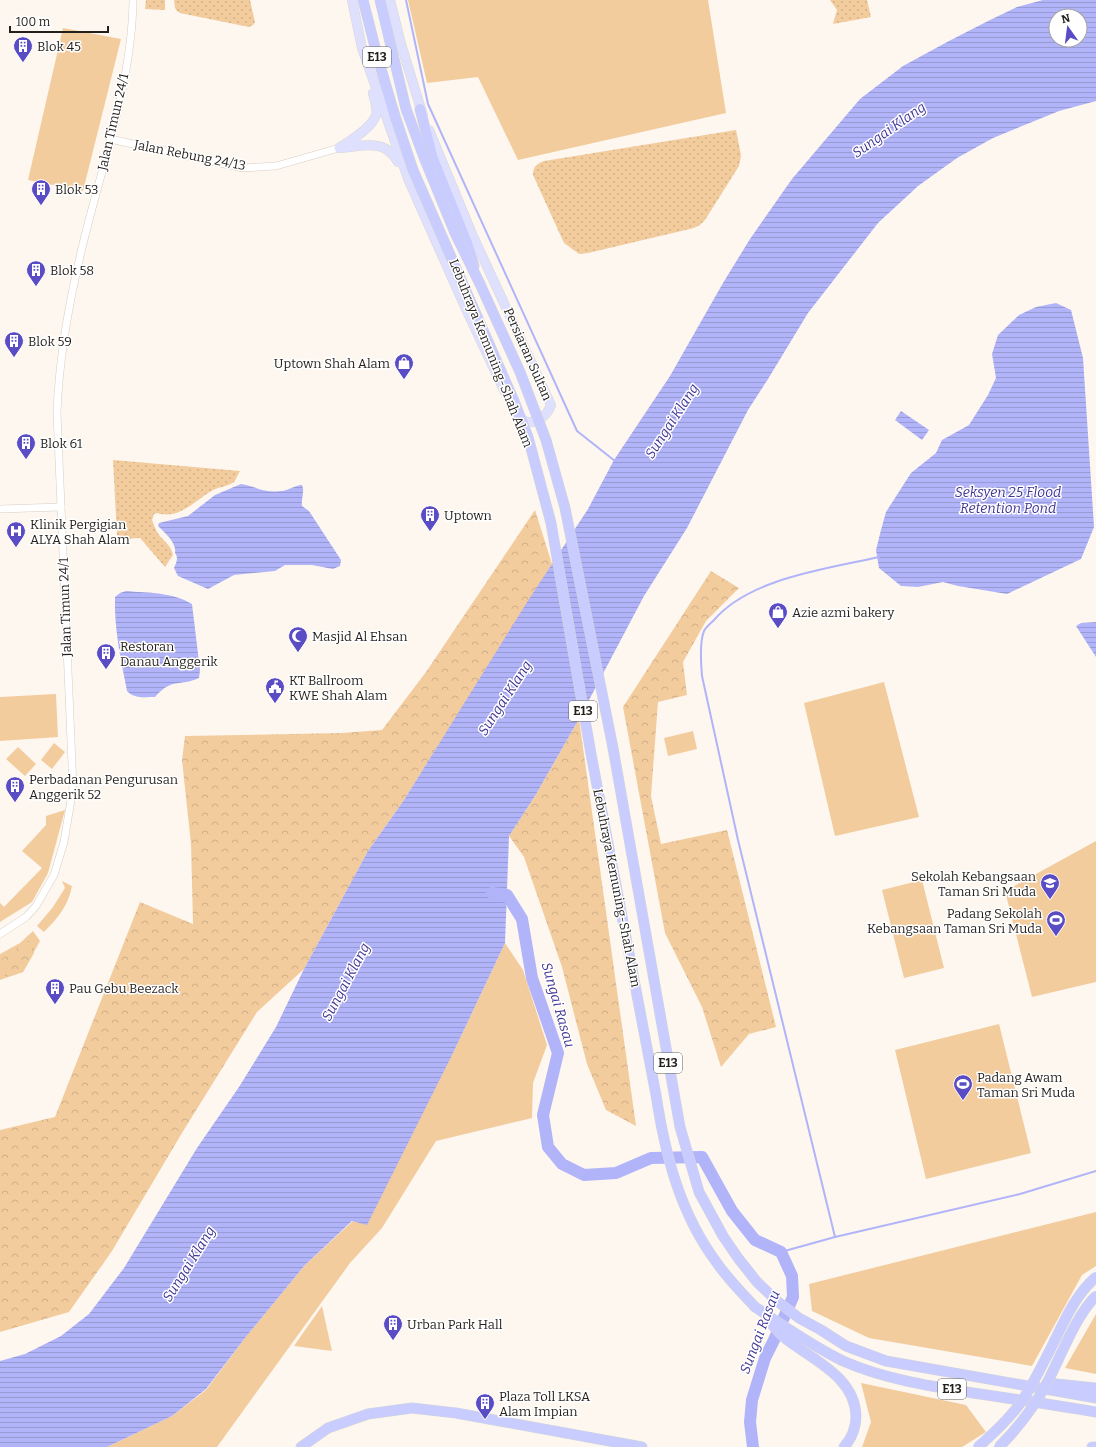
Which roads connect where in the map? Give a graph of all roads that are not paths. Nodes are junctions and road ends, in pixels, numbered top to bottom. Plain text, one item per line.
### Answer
1 (133, 0) edge
2 (352, 0) edge
3 (363, 0) edge
4 (380, 0) edge
5 (390, 0) edge
6 (371, 76) junction
7 (420, 109) junction
8 (110, 139) junction
9 (339, 148) junction
10 (409, 181) junction
11 (480, 284) junction
12 (61, 507) junction
13 (0, 509) edge
14 (0, 934) edge
15 (1096, 1277) edge
16 (1096, 1296) edge
17 (755, 1307) junction
18 (960, 1373) junction
19 (1096, 1388) edge
20 (1096, 1398) edge
21 (1096, 1412) edge
22 (301, 1447) edge
23 (642, 1447) edge
24 (844, 1447) edge
25 (978, 1447) edge
26 (1000, 1447) edge
27 (1092, 1447) edge
28 (1096, 1447) edge

1 - 8 street, Jalan Timun 24/1
2 - 6 main road, Persiaran Sultan
3 - 17 highway, Lebuhraya Kemuning-Shah Alam / E13, bridge
4 - 11 highway, Lebuhraya Kemuning-Shah Alam / E13, bridge
5 - 7 main road, Persiaran Sultan
6 - 9 main road
6 - 10 main road, Persiaran Sultan
7 - 10 main road, Persiaran Sultan
7 - 11 highway, bridge
8 - 9 street, Jalan Rebung 24/13
8 - 12 street, Jalan Timun 24/1
9 - 10 main road
11 - 18 highway, Lebuhraya Kemuning-Shah Alam / E13, bridge
12 - 13 street
12 - 14 street, Jalan Timun 24/1
15 - 25 highway, bridge
16 - 26 highway, bridge
17 - 21 highway, Lebuhraya Kemuning-Shah Alam / E13
17 - 24 highway
18 - 19 highway
18 - 20 highway, Lebuhraya Kemuning-Shah Alam / E13
22 - 23 highway
27 - 28 highway

